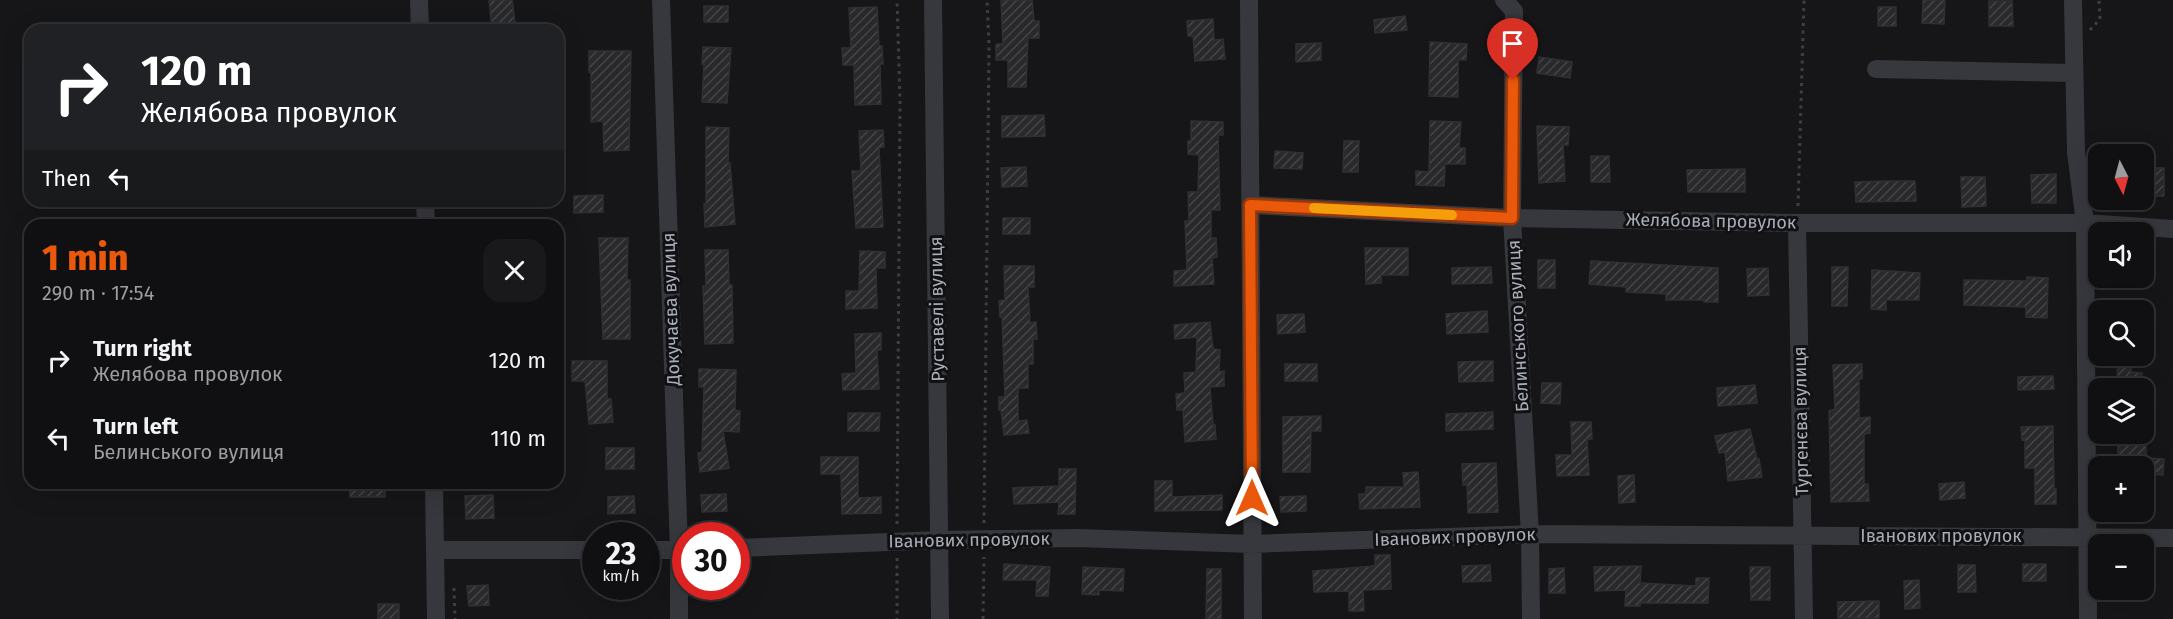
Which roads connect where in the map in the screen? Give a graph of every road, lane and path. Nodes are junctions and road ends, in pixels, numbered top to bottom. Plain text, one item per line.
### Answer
1 (419, 0) edge
2 (661, 0) edge
3 (897, 0) edge
4 (933, 0) edge
5 (987, 0) edge
6 (1250, 0) edge
7 (1504, 0) edge
8 (1804, 0) edge
9 (2073, 0) edge
10 (2099, 0) edge
11 (2100, 19) dead end
12 (420, 24) edge
13 (1876, 69) dead end
14 (2074, 73) junction
15 (1250, 205) junction
16 (1512, 218) junction
17 (1797, 223) junction
18 (2085, 223) junction
19 (2173, 229) edge
20 (434, 489) edge
21 (681, 522) edge
22 (1530, 534) junction
23 (1804, 536) junction
24 (2088, 537) joint
25 (2154, 537) edge
26 (2173, 537) edge
27 (984, 539) junction
28 (939, 540) junction
29 (897, 542) junction
30 (1252, 544) junction
31 (750, 547) edge
32 (436, 550) junction
33 (582, 550) edge
34 (680, 600) edge
35 (2088, 600) edge
36 (436, 619) edge
37 (679, 619) edge
38 (897, 619) edge
39 (940, 619) edge
40 (983, 619) edge
41 (1253, 619) edge
42 (1531, 619) edge
43 (1804, 619) edge
44 (2088, 619) edge

1 - 12 street
2 - 21 street, Докучаєва вулиця
3 - 29 path
4 - 28 street, Руставелі вулиця
5 - 27 path
6 - 15 street
7 - 16 street, Белинського вулиця
8 - 17 path
9 - 14 street
10 - 11 path
13 - 14 street
14 - 18 street
15 - 16 street, Желябова провулок
15 - 30 street
16 - 17 street, Желябова провулок
16 - 22 street, Белинського вулиця
17 - 18 street, Желябова провулок
17 - 23 street, Тургенєва вулиця
18 - 19 street, Желябова провулок
18 - 24 street
20 - 32 street
22 - 23 street, Іванових провулок
22 - 30 street, Іванових провулок
22 - 42 street, Белинського вулиця
23 - 24 street, Іванових провулок
23 - 43 street, Тургенєва вулиця
25 - 26 street, Іванових провулок
27 - 28 street, Іванових провулок
27 - 30 street, Іванових провулок
27 - 40 path
28 - 29 street, Іванових провулок
28 - 39 street, Руставелі вулиця
29 - 31 street, Іванових провулок
29 - 38 path
30 - 41 street
32 - 33 street
32 - 36 street
34 - 37 street, Докучаєва вулиця
35 - 44 street

